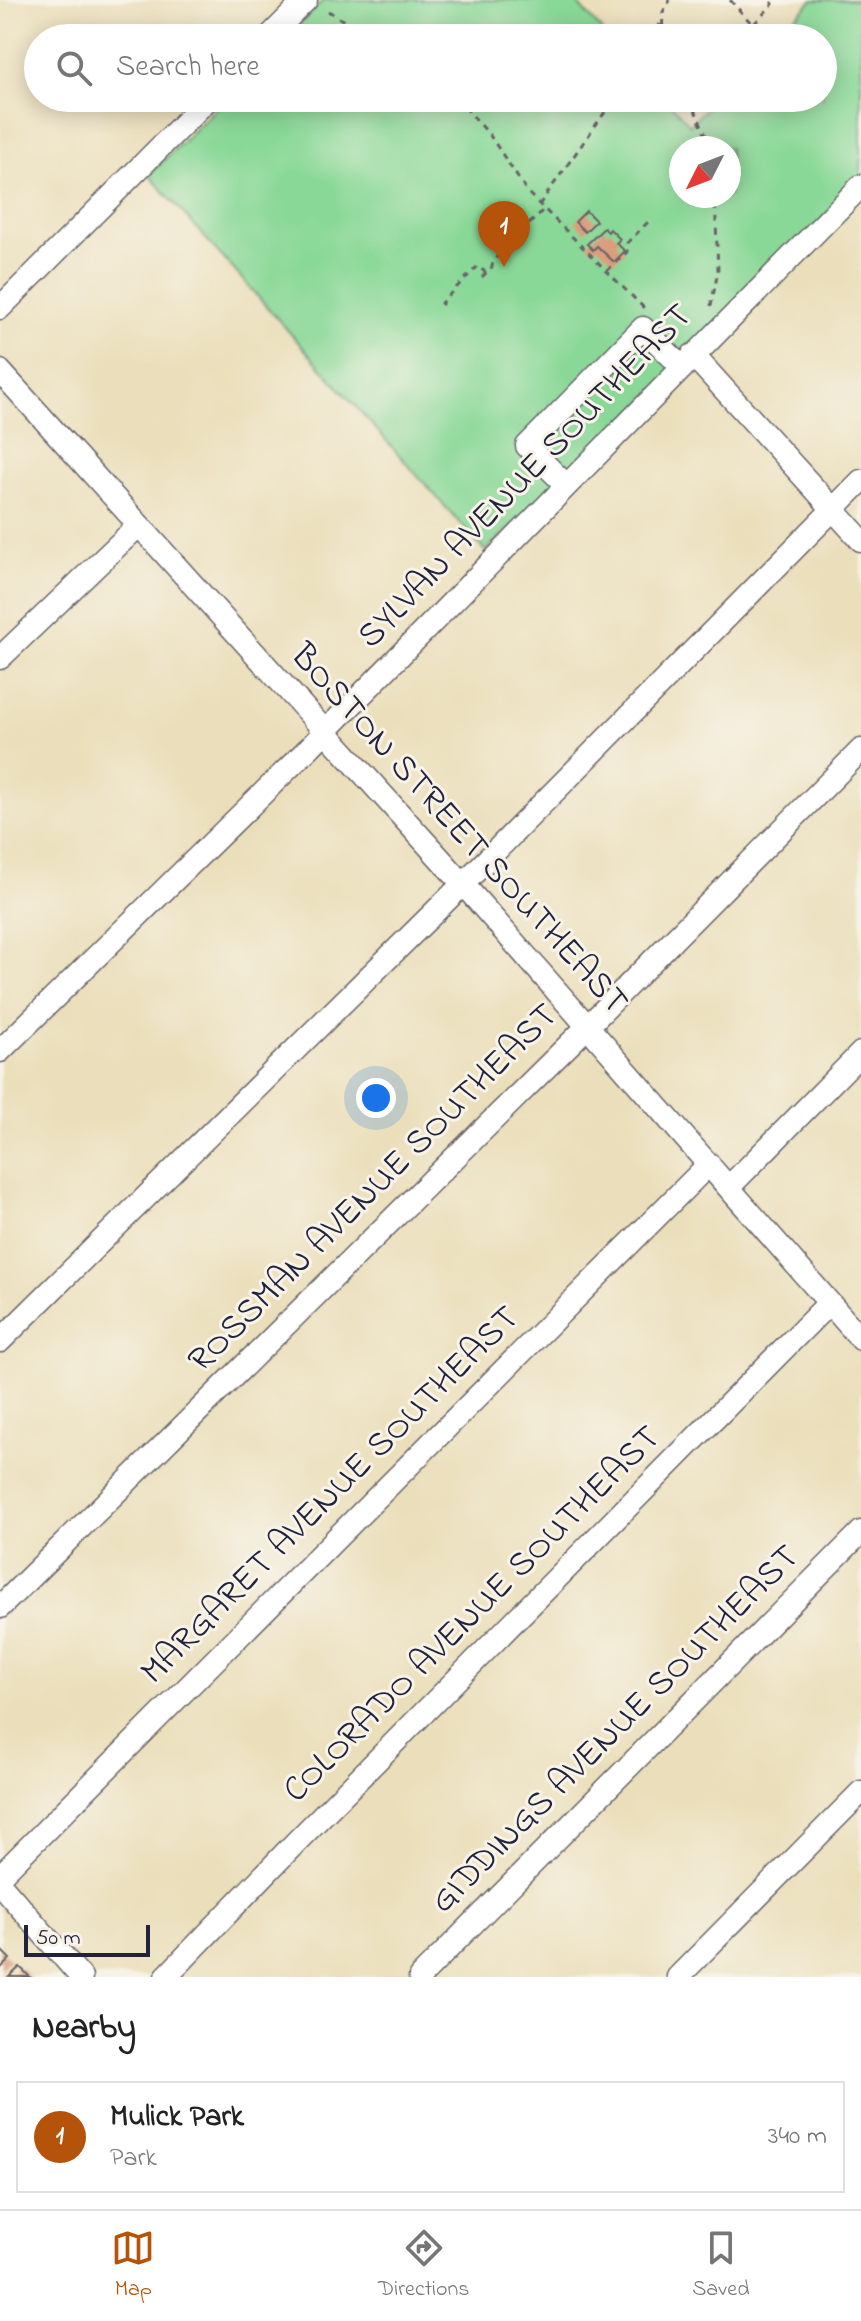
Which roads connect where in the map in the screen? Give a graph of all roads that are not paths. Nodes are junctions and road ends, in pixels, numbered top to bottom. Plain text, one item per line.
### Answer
1 (306, 0) edge
2 (282, 24) edge
3 (195, 112) edge
4 (861, 186) edge
5 (0, 308) edge
6 (688, 361) junction
7 (0, 371) edge
8 (861, 481) edge
9 (566, 485) junction
10 (834, 508) junction
11 (139, 525) junction
12 (861, 540) edge
13 (0, 658) edge
14 (325, 731) junction
15 (861, 750) edge
16 (463, 884) junction
17 (588, 1026) junction
18 (0, 1051) edge
19 (861, 1053) edge
20 (709, 1164) junction
21 (729, 1187) junction
22 (829, 1303) junction
23 (861, 1339) edge
24 (0, 1341) edge
25 (861, 1532) edge
26 (0, 1607) edge
27 (861, 1792) edge
28 (0, 1876) edge
29 (0, 1884) edge
30 (81, 1977) edge
31 (166, 1977) edge
32 (420, 1977) edge
33 (678, 1977) edge

1 - 2 street
3 - 5 street
4 - 6 street, SYLVAN AVENUE SOUTHEAST
6 - 9 street, SYLVAN AVENUE SOUTHEAST
6 - 9 street
6 - 10 street
7 - 11 street, BOSTON STREET SOUTHEAST
8 - 10 street
9 - 14 street, SYLVAN AVENUE SOUTHEAST
10 - 12 street
10 - 16 street
11 - 13 street
11 - 14 street, BOSTON STREET SOUTHEAST
14 - 16 street, BOSTON STREET SOUTHEAST
14 - 18 street, SYLVAN AVENUE SOUTHEAST
15 - 17 street, ROSSMAN AVENUE SOUTHEAST
16 - 17 street, BOSTON STREET SOUTHEAST
16 - 24 street
17 - 20 street, BOSTON STREET SOUTHEAST
17 - 26 street, ROSSMAN AVENUE SOUTHEAST
19 - 21 street
20 - 21 street, BOSTON STREET SOUTHEAST
20 - 28 street, MARGARET AVENUE SOUTHEAST
21 - 22 street, BOSTON STREET SOUTHEAST
22 - 23 street, BOSTON STREET SOUTHEAST
22 - 31 street, COLORADO AVENUE SOUTHEAST
25 - 32 street, GIDDINGS AVENUE SOUTHEAST
27 - 33 street
29 - 30 street

